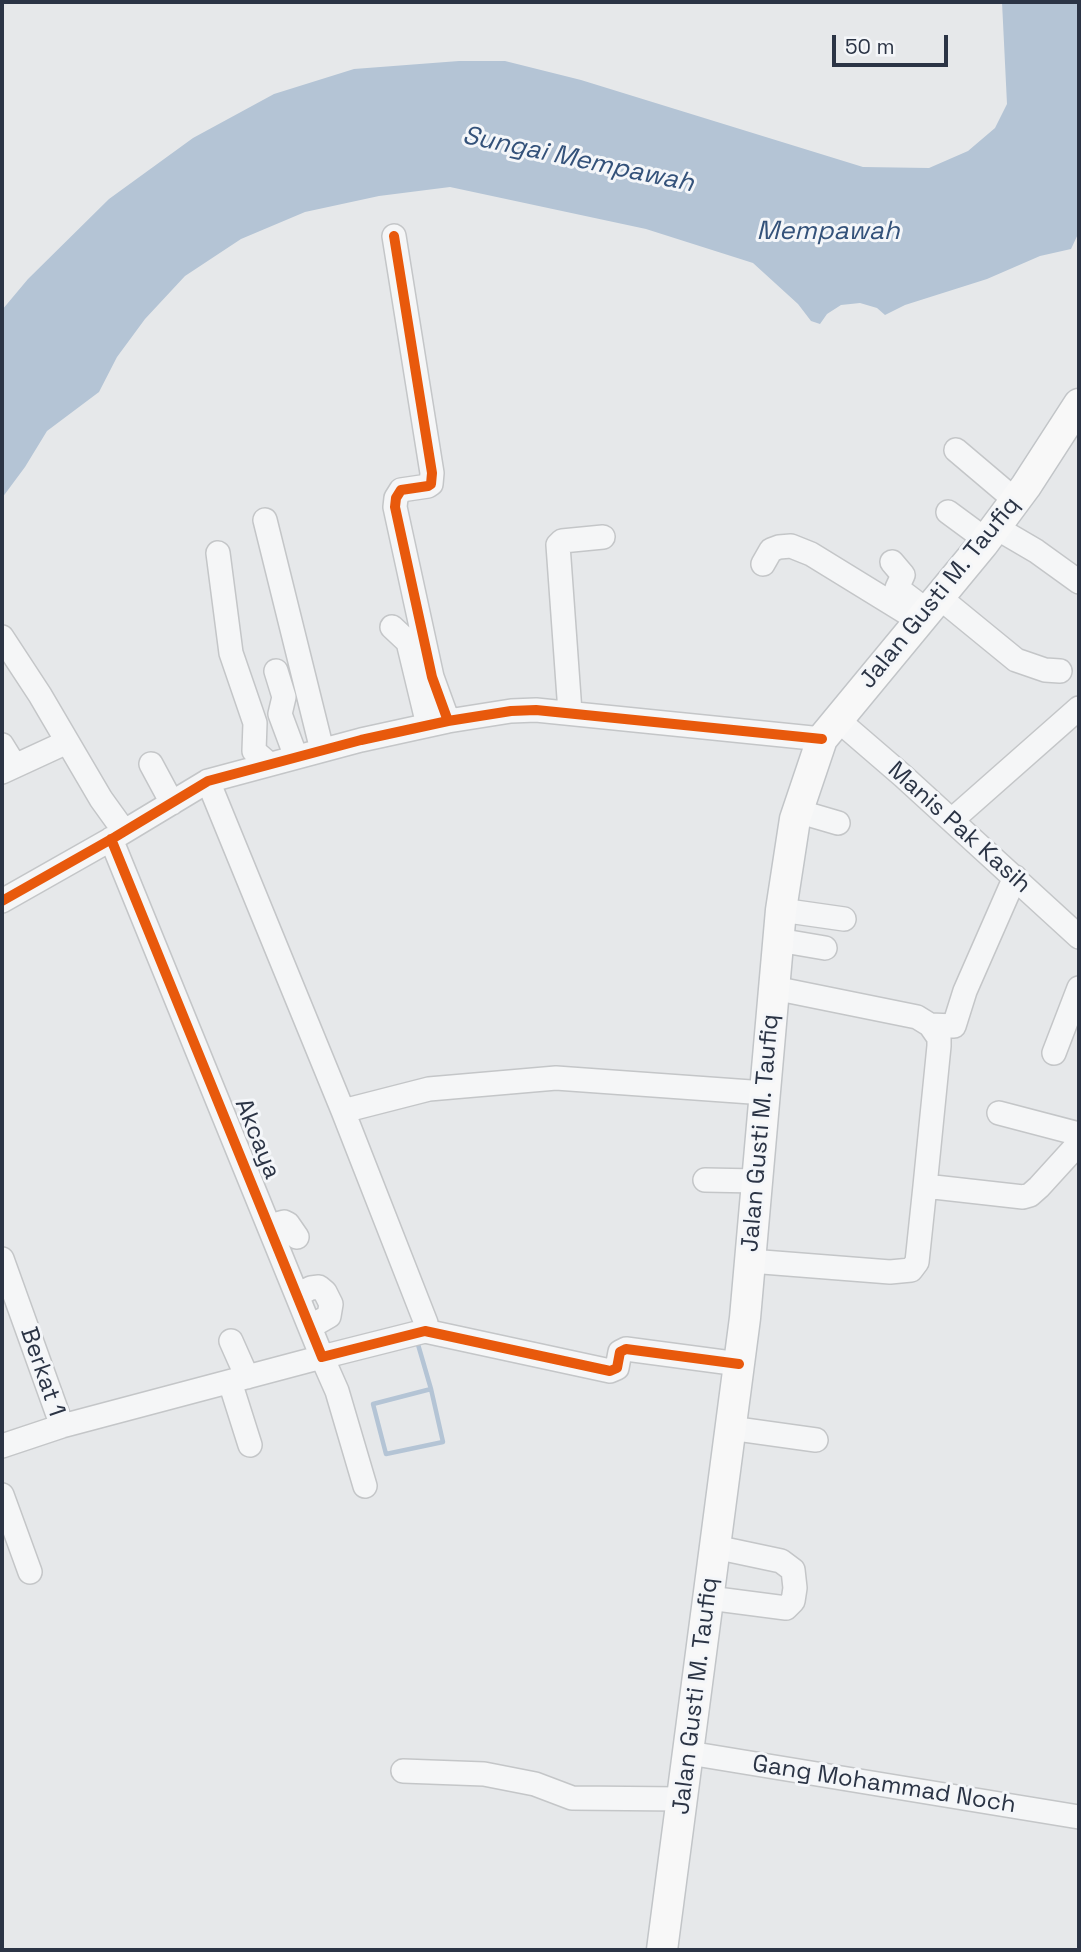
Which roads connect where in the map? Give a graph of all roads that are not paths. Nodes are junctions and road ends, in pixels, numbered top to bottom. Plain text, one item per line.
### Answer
1 (394, 236) dead end
2 (1079, 404) edge
3 (956, 450) dead end
4 (1015, 500) junction
5 (948, 512) dead end
6 (265, 520) dead end
7 (990, 533) junction
8 (603, 537) dead end
9 (218, 553) dead end
10 (892, 562) dead end
11 (763, 564) dead end
12 (1079, 582) edge
13 (929, 610) junction
14 (392, 627) dead end
15 (2, 637) edge
16 (276, 671) dead end
17 (1060, 671) dead end
18 (1079, 708) edge
19 (570, 712) junction
20 (438, 723) junction
21 (830, 729) junction
22 (67, 742) junction
23 (2, 746) edge
24 (322, 750) junction
25 (296, 757) junction
26 (151, 764) dead end
27 (269, 764) junction
28 (8, 769) edge
29 (79, 776) dead end
30 (208, 781) junction
31 (172, 803) junction
32 (797, 811) junction
33 (952, 820) junction
34 (838, 823) dead end
35 (117, 836) junction
36 (1015, 877) junction
37 (2, 901) edge
38 (781, 910) junction
39 (844, 919) dead end
40 (1079, 937) edge
41 (778, 940) junction
42 (825, 948) dead end
43 (774, 988) junction
44 (1079, 988) edge
45 (930, 1025) junction
46 (1054, 1053) dead end
47 (765, 1093) junction
48 (343, 1111) junction
49 (999, 1113) dead end
50 (1079, 1134) edge
51 (1079, 1143) edge
52 (705, 1180) dead end
53 (757, 1181) junction
54 (925, 1186) junction
55 (269, 1226) junction
56 (297, 1237) dead end
57 (2, 1259) edge
58 (750, 1261) junction
59 (425, 1331) junction
60 (232, 1341) dead end
61 (322, 1357) junction
62 (739, 1364) junction
63 (239, 1379) junction
64 (62, 1426) junction
65 (730, 1428) junction
66 (816, 1440) dead end
67 (250, 1445) dead end
68 (2, 1446) edge
69 (365, 1486) dead end
70 (2, 1495) edge
71 (715, 1547) junction
72 (30, 1572) dead end
73 (709, 1598) junction
74 (688, 1753) junction
75 (403, 1771) dead end
76 (682, 1800) junction
77 (1079, 1817) edge
78 (662, 1950) edge

1 - 20 street
2 - 4 main road, Jalan Gusti M. Taufiq
3 - 4 street
4 - 7 main road, Jalan Gusti M. Taufiq
5 - 7 street
6 - 24 street
7 - 12 street
7 - 13 main road, Jalan Gusti M. Taufiq
8 - 19 street
9 - 27 street
10 - 13 street
11 - 13 street
13 - 17 street
13 - 21 main road, Jalan Gusti M. Taufiq
14 - 20 street
15 - 22 street
16 - 25 street
18 - 33 street
19 - 20 street
19 - 21 street
20 - 24 street
21 - 32 main road, Jalan Gusti M. Taufiq
21 - 33 street, Manis Pak Kasih
22 - 28 street
22 - 35 street
23 - 28 street
24 - 25 street
25 - 27 street
26 - 31 street
27 - 30 street
29 - 35 street
30 - 31 street
30 - 48 street
31 - 35 street
32 - 34 street
32 - 38 main road, Jalan Gusti M. Taufiq
33 - 36 street, Manis Pak Kasih
35 - 37 street
35 - 55 street, Akcaya
36 - 40 street, Manis Pak Kasih
36 - 45 street
38 - 39 street
38 - 41 main road, Jalan Gusti M. Taufiq
41 - 42 street
41 - 43 main road, Jalan Gusti M. Taufiq
43 - 45 street
43 - 47 main road, Jalan Gusti M. Taufiq
44 - 46 street
45 - 54 street
47 - 48 street
47 - 53 main road, Jalan Gusti M. Taufiq
48 - 59 street
49 - 50 street
51 - 54 street
52 - 53 street
53 - 58 main road, Jalan Gusti M. Taufiq
54 - 58 street
55 - 56 street
55 - 61 street, Akcaya
57 - 64 street, Berkat 1
58 - 62 main road, Jalan Gusti M. Taufiq
59 - 61 street
59 - 62 street
60 - 63 street
61 - 63 street
61 - 69 street, Akcaya
62 - 65 main road, Jalan Gusti M. Taufiq
63 - 64 street
63 - 67 street
64 - 68 street, Berkat 1
65 - 66 street
65 - 71 main road, Jalan Gusti M. Taufiq
70 - 72 street
71 - 73 main road, Jalan Gusti M. Taufiq
71 - 73 street
73 - 74 main road, Jalan Gusti M. Taufiq
74 - 76 main road, Jalan Gusti M. Taufiq
74 - 77 street, Gang Mohammad Noch
75 - 76 street
76 - 78 main road, Jalan Gusti M. Taufiq

